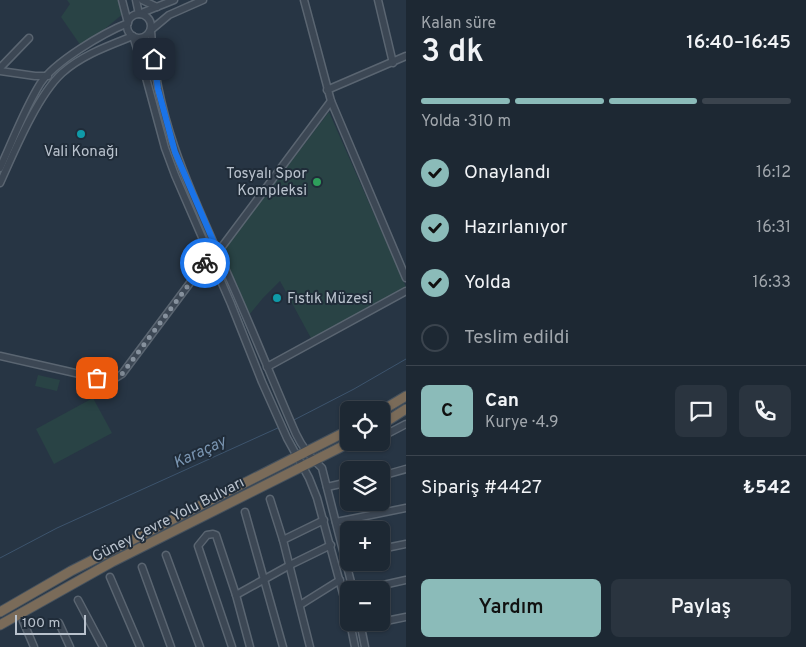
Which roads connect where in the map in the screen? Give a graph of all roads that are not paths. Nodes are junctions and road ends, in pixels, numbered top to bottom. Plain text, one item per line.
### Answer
1 (122, 0) edge
2 (136, 0) edge
3 (142, 0) edge
4 (174, 0) edge
5 (203, 0) edge
6 (304, 0) edge
7 (378, 0) edge
8 (156, 7) junction
9 (125, 12) junction
10 (139, 14) junction
11 (128, 22) junction
12 (119, 26) junction
13 (151, 30) junction
14 (133, 36) junction
15 (29, 38) dead end
16 (123, 40) junction
17 (136, 47) junction
18 (406, 56) edge
19 (393, 63) junction
20 (0, 70) edge
21 (47, 76) junction
22 (56, 80) junction
23 (327, 90) junction
24 (331, 101) junction
25 (0, 168) edge
26 (0, 183) edge
27 (218, 252) junction
28 (210, 256) junction
29 (406, 278) edge
30 (406, 291) edge
31 (0, 356) edge
32 (267, 367) junction
33 (406, 396) edge
34 (390, 406) edge
35 (406, 409) edge
36 (390, 419) edge
37 (406, 424) edge
38 (390, 432) edge
39 (340, 435) edge
40 (340, 448) edge
41 (307, 452) junction
42 (296, 457) junction
43 (314, 462) junction
44 (304, 467) junction
45 (406, 470) edge
46 (390, 474) edge
47 (340, 484) edge
48 (327, 487) junction
49 (270, 499) dead end
50 (406, 508) edge
51 (245, 512) dead end
52 (324, 520) junction
53 (336, 522) junction
54 (340, 535) edge
55 (283, 540) junction
56 (406, 544) edge
57 (331, 545) junction
58 (390, 547) edge
59 (166, 554) dead end
60 (290, 565) junction
61 (142, 567) dead end
62 (110, 577) dead end
63 (264, 579) junction
64 (340, 580) joint
65 (406, 580) edge
66 (390, 584) edge
67 (236, 595) junction
68 (78, 600) dead end
69 (300, 605) junction
70 (0, 612) edge
71 (406, 617) edge
72 (390, 620) edge
73 (23, 621) dead end
74 (59, 623) dead end
75 (0, 625) edge
76 (352, 631) edge
77 (362, 631) edge
78 (34, 647) edge
79 (70, 647) edge
80 (103, 647) edge
81 (140, 647) edge
82 (171, 647) edge
83 (200, 647) edge
84 (232, 647) edge
85 (250, 647) edge
86 (283, 647) edge
87 (310, 647) edge
88 (356, 647) edge
89 (365, 647) edge

1 - 9 street
2 - 10 street
3 - 8 street
4 - 8 street
5 - 13 street
6 - 23 street
7 - 19 street
8 - 10 street
9 - 11 street
9 - 12 street
10 - 11 street
10 - 13 street
11 - 12 street
11 - 14 street
12 - 21 street
13 - 14 street
13 - 27 street
14 - 16 street
14 - 17 street
15 - 20 street
16 - 17 street
16 - 22 street
17 - 28 street
18 - 19 street
19 - 23 street
20 - 21 street
21 - 22 street
21 - 25 street
22 - 26 street
23 - 24 street
24 - 27 street
24 - 29 street
27 - 28 street
27 - 32 street
28 - 31 street
28 - 42 street
30 - 32 street
32 - 41 street
33 - 34 highway
35 - 36 highway
37 - 38 street
39 - 41 highway, Güney Çevre Yolu Bulvarı
40 - 43 highway, Güney Çevre Yolu Bulvarı
41 - 42 highway, Güney Çevre Yolu Bulvarı
41 - 43 street
42 - 44 street
42 - 70 highway, Güney Çevre Yolu Bulvarı
43 - 44 highway, Güney Çevre Yolu Bulvarı
43 - 48 street
44 - 52 street
44 - 75 highway, Güney Çevre Yolu Bulvarı
45 - 46 street
47 - 48 street
48 - 53 street
49 - 55 street
50 - 53 street
51 - 63 street
52 - 55 street
52 - 57 street
53 - 54 street
55 - 60 street
56 - 58 street
57 - 60 street
57 - 64 street
59 - 83 street
60 - 63 street
60 - 69 street
61 - 82 street
62 - 81 street
63 - 67 street
63 - 86 street
64 - 69 street
65 - 66 street
67 - 84 street
67 - 85 street
68 - 80 street
69 - 87 street
71 - 72 street
73 - 78 street
74 - 79 street
76 - 88 street
77 - 89 street

